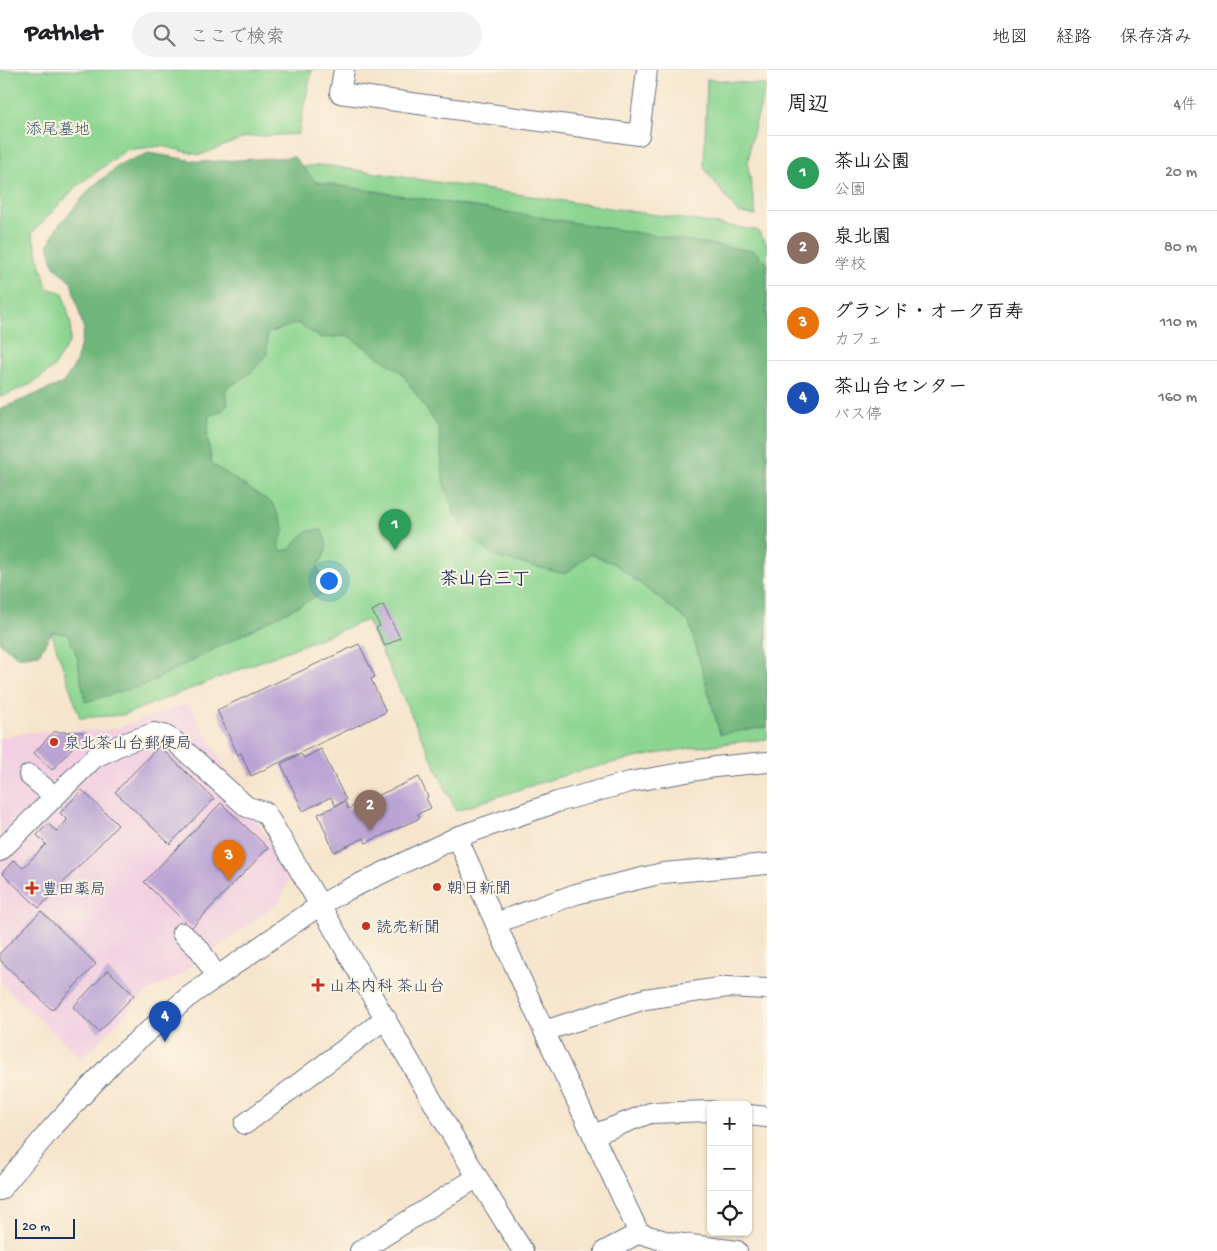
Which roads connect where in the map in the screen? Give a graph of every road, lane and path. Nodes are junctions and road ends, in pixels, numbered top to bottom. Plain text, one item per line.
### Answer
1 (344, 70) edge
2 (647, 70) edge
3 (767, 762) edge
4 (29, 775) dead end
5 (54, 796) junction
6 (457, 838) junction
7 (0, 851) edge
8 (767, 864) edge
9 (320, 905) junction
10 (496, 923) junction
11 (182, 933) dead end
12 (217, 976) junction
13 (767, 989) edge
14 (386, 1018) junction
15 (544, 1031) junction
16 (707, 1111) edge
17 (752, 1115) edge
18 (767, 1117) edge
19 (245, 1124) dead end
20 (593, 1135) junction
21 (476, 1178) junction
22 (0, 1190) edge
23 (639, 1233) junction
24 (360, 1251) edge
25 (523, 1251) edge
26 (605, 1251) edge
27 (737, 1251) edge

1 - 2 street
3 - 6 street
4 - 5 street
5 - 7 street
5 - 9 street
6 - 9 street
6 - 10 street
8 - 10 street
9 - 12 street
9 - 14 street
10 - 15 street
11 - 12 street
12 - 22 street
13 - 15 street
14 - 19 street
14 - 21 street
15 - 20 street
16 - 20 street
17 - 18 street
20 - 23 street
21 - 24 street
21 - 25 street
23 - 26 street
23 - 27 street

